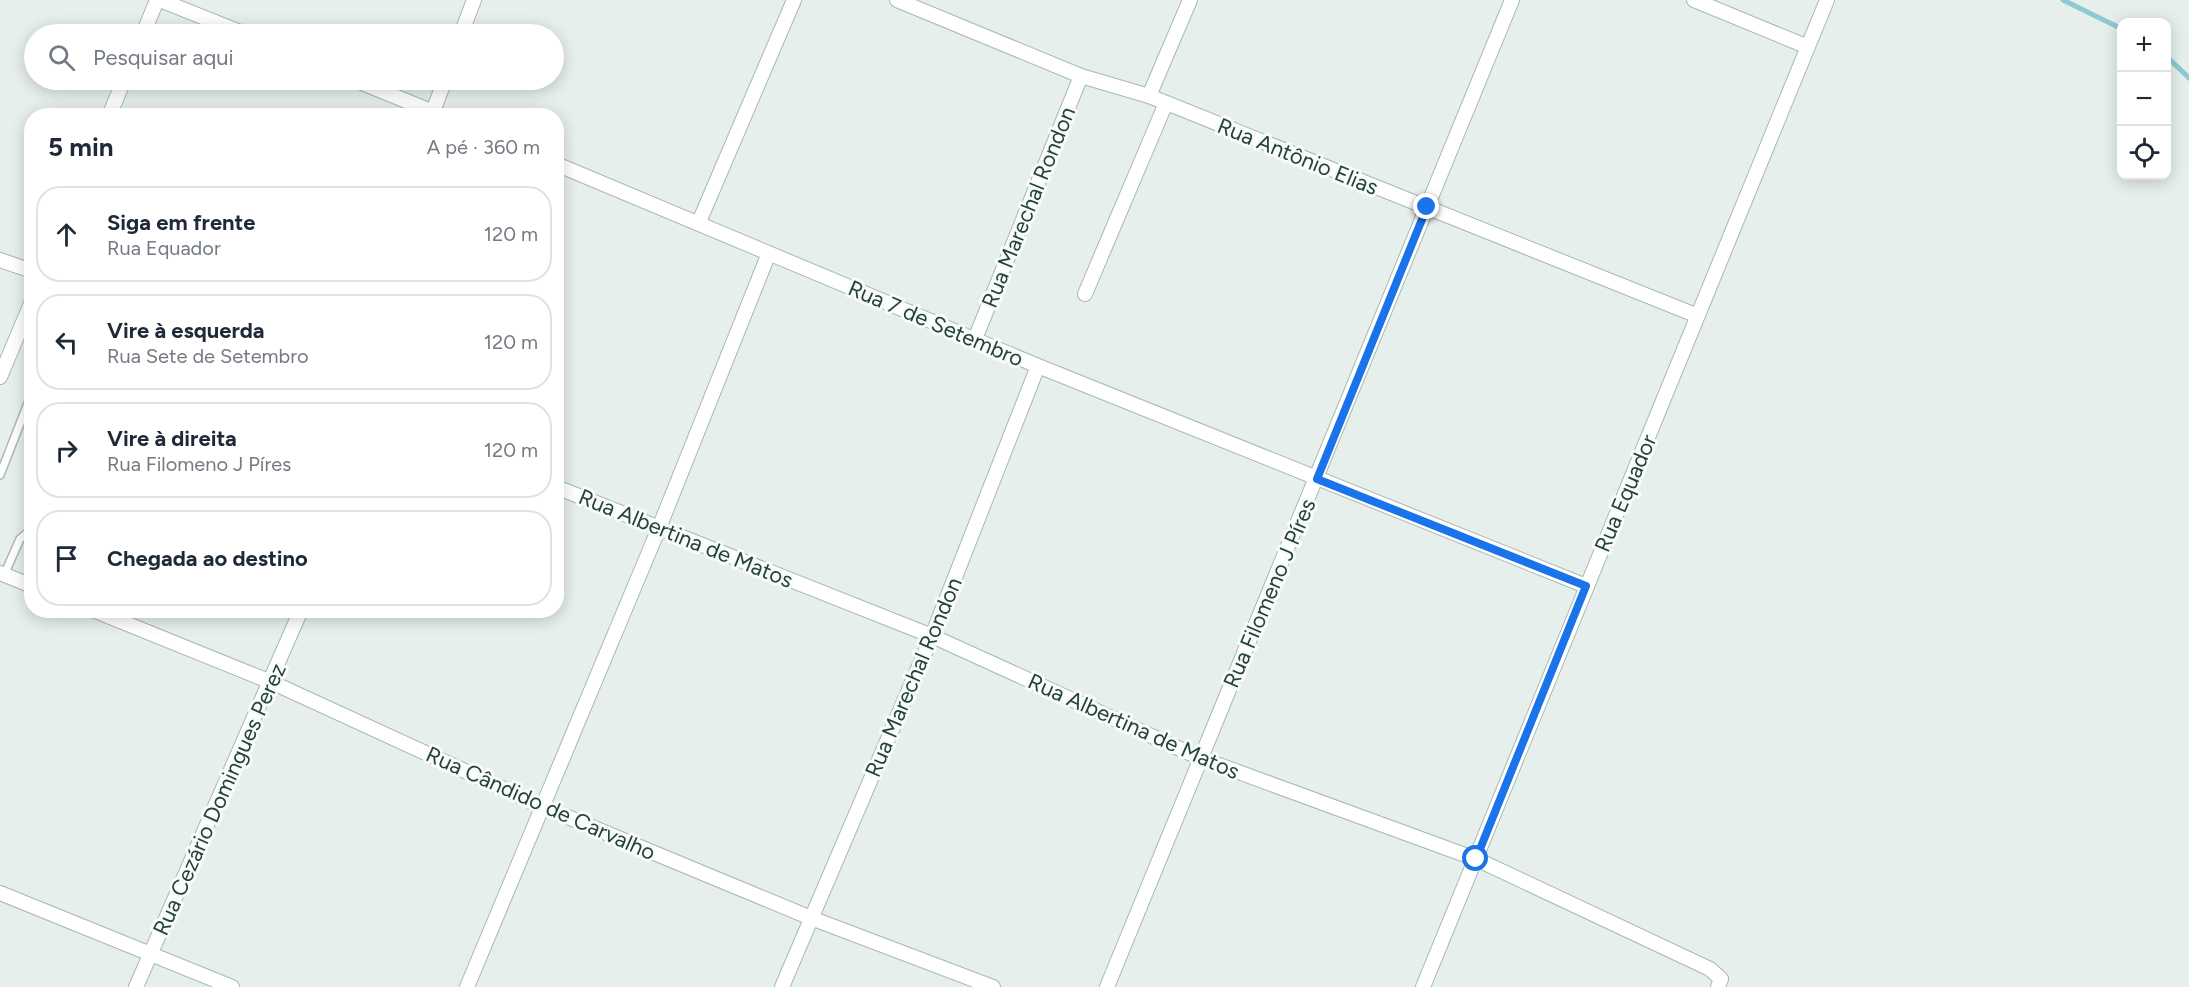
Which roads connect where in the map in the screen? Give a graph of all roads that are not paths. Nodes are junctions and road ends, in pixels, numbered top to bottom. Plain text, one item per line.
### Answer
1 (158, 0) edge
2 (474, 0) edge
3 (794, 0) edge
4 (897, 0) edge
5 (1190, 0) edge
6 (1512, 0) edge
7 (1694, 0) edge
8 (1827, 0) edge
9 (147, 24) edge
10 (219, 24) edge
11 (465, 24) edge
12 (1808, 47) junction
13 (1081, 76) junction
14 (120, 90) edge
15 (380, 90) edge
16 (442, 90) edge
17 (1149, 96) junction
18 (1166, 103) junction
19 (112, 108) edge
20 (425, 108) edge
21 (439, 108) edge
22 (564, 167) edge
23 (1427, 207) junction
24 (699, 222) junction
25 (769, 253) junction
26 (0, 260) edge
27 (24, 269) edge
28 (1085, 294) dead end
29 (1698, 316) junction
30 (24, 320) edge
31 (975, 339) junction
32 (1038, 366) junction
33 (0, 377) edge
34 (24, 414) edge
35 (0, 475) edge
36 (1317, 479) junction
37 (564, 490) edge
38 (659, 528) junction
39 (24, 536) edge
40 (2, 574) edge
41 (24, 583) edge
42 (1586, 586) junction
43 (113, 618) edge
44 (298, 618) edge
45 (932, 636) junction
46 (271, 682) junction
47 (1200, 758) junction
48 (541, 806) junction
49 (1476, 859) junction
50 (0, 894) edge
51 (811, 918) junction
52 (151, 954) junction
53 (136, 987) edge
54 (232, 987) edge
55 (467, 987) edge
56 (782, 987) edge
57 (993, 987) edge
58 (1107, 987) edge
59 (1424, 987) edge
60 (1718, 987) edge

1 - 9 street
1 - 10 street
2 - 11 street
3 - 24 street
4 - 13 street, Rua Antônio Elias
5 - 17 street
6 - 23 street, Rua Filomeno J Píres
7 - 12 street
8 - 12 street, Rua Equador
12 - 29 street, Rua Equador
13 - 17 street, Rua Antônio Elias
13 - 31 street, Rua Marechal Rondon
14 - 19 street
15 - 20 street
16 - 21 street
17 - 18 street, Rua Antônio Elias
18 - 23 street, Rua Antônio Elias
18 - 28 street
22 - 24 street, Rua 7 de Setembro
23 - 29 street, Rua Antônio Elias
23 - 36 street, Rua Filomeno J Píres
24 - 25 street, Rua 7 de Setembro
25 - 31 street, Rua 7 de Setembro
25 - 38 street
26 - 27 street
29 - 42 street, Rua Equador
30 - 33 street
31 - 32 street, Rua 7 de Setembro
32 - 36 street, Rua 7 de Setembro
32 - 45 street, Rua Marechal Rondon
34 - 35 lane
36 - 42 street, Rua 7 de Setembro
36 - 47 street, Rua Filomeno J Píres
37 - 38 street, Rua Albertina de Matos
38 - 45 street, Rua Albertina de Matos
38 - 48 street
39 - 40 lane
40 - 41 street
42 - 49 street, Rua Equador
43 - 46 street, Rua Cândido de Carvalho
44 - 46 street, Rua Cezário Domingues Perez
45 - 47 street, Rua Albertina de Matos
45 - 51 street, Rua Marechal Rondon
46 - 48 street, Rua Cândido de Carvalho
46 - 52 street, Rua Cezário Domingues Perez
47 - 49 street, Rua Albertina de Matos
47 - 58 street, Rua Filomeno J Píres
48 - 51 street, Rua Cândido de Carvalho
48 - 55 street
49 - 59 street, Rua Equador
49 - 60 street, Rua Albertina de Matos
50 - 52 street
51 - 56 street, Rua Marechal Rondon
51 - 57 street, Rua Cândido de Carvalho
52 - 53 street, Rua Cezário Domingues Perez
52 - 54 street

